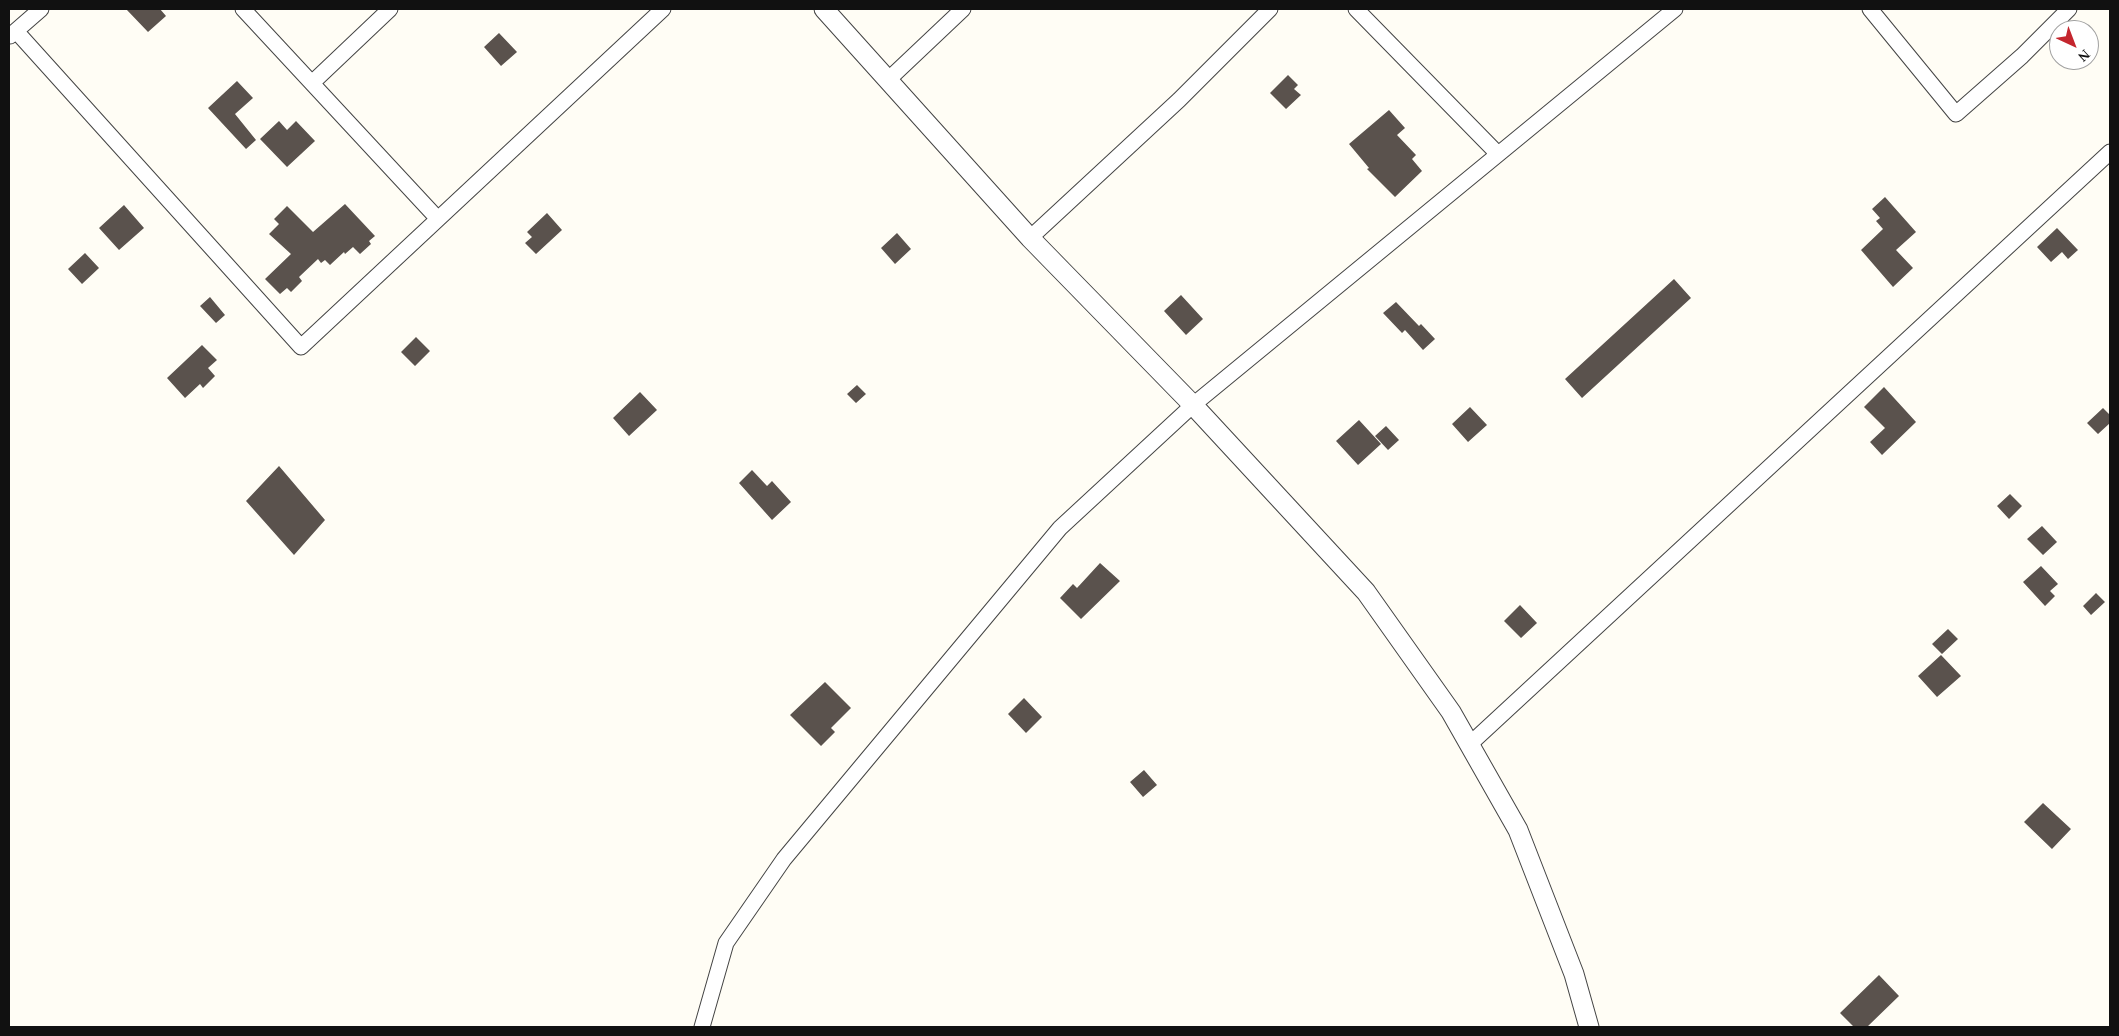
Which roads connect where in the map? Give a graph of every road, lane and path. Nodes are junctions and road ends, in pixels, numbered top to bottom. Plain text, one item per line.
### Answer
1 (41, 9) edge
2 (243, 9) edge
3 (390, 9) edge
4 (664, 9) edge
5 (824, 9) edge
6 (963, 9) edge
7 (1270, 9) edge
8 (1356, 9) edge
9 (1870, 9) edge
10 (2069, 9) edge
11 (1664, 12) edge
12 (13, 34) edge
13 (889, 79) junction
14 (312, 84) junction
15 (2110, 152) edge
16 (1497, 154) junction
17 (438, 219) junction
18 (1030, 238) junction
19 (1193, 405) junction
20 (1470, 744) junction
21 (702, 1027) edge
22 (1589, 1027) edge

1 - 12 street
2 - 14 street
3 - 14 street
4 - 17 street
5 - 13 street
6 - 13 street
7 - 18 street
8 - 16 street
9 - 10 street
11 - 16 street
12 - 17 street
13 - 18 street
14 - 17 street
15 - 20 street
16 - 19 street
18 - 19 street
19 - 20 street
19 - 21 street
20 - 22 street

